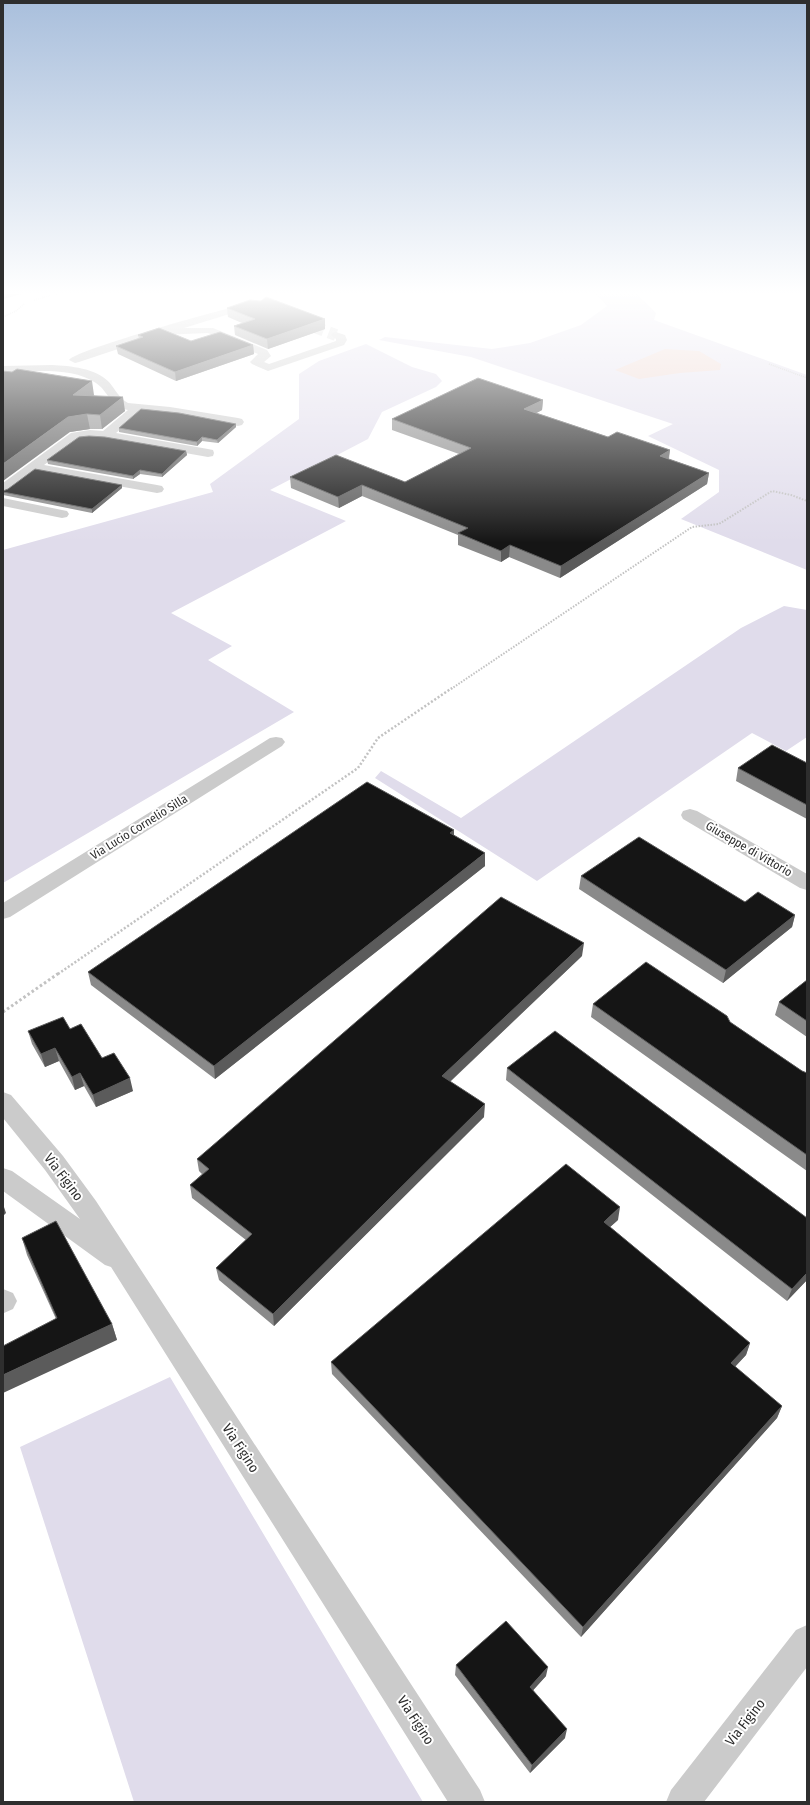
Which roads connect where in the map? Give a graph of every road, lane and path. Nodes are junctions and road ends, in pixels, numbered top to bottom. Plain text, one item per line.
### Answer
1 (86, 375) edge
2 (139, 407) junction
3 (238, 422) dead end
4 (106, 435) junction
5 (208, 453) dead end
6 (33, 467) junction
7 (3, 489) edge
8 (157, 489) dead end
9 (807, 501) edge
10 (3, 502) edge
11 (62, 514) dead end
12 (276, 742) dead end
13 (690, 815) dead end
14 (807, 883) edge
15 (3, 912) edge
16 (3, 1012) edge
17 (3, 1101) edge
18 (3, 1178) edge
19 (122, 1263) junction
20 (807, 1641) edge
21 (468, 1802) edge
22 (682, 1802) edge

1 - 2 street
2 - 3 street
2 - 4 street
4 - 5 street
4 - 6 street
6 - 7 street
6 - 8 street
9 - 16 path
10 - 11 street
12 - 15 street, Via Lucio Cornelio Silla
13 - 14 street, Giuseppe di Vittorio
17 - 19 street, Via Figino
18 - 19 street
19 - 21 street, Via Figino
20 - 22 street, Via Figino

